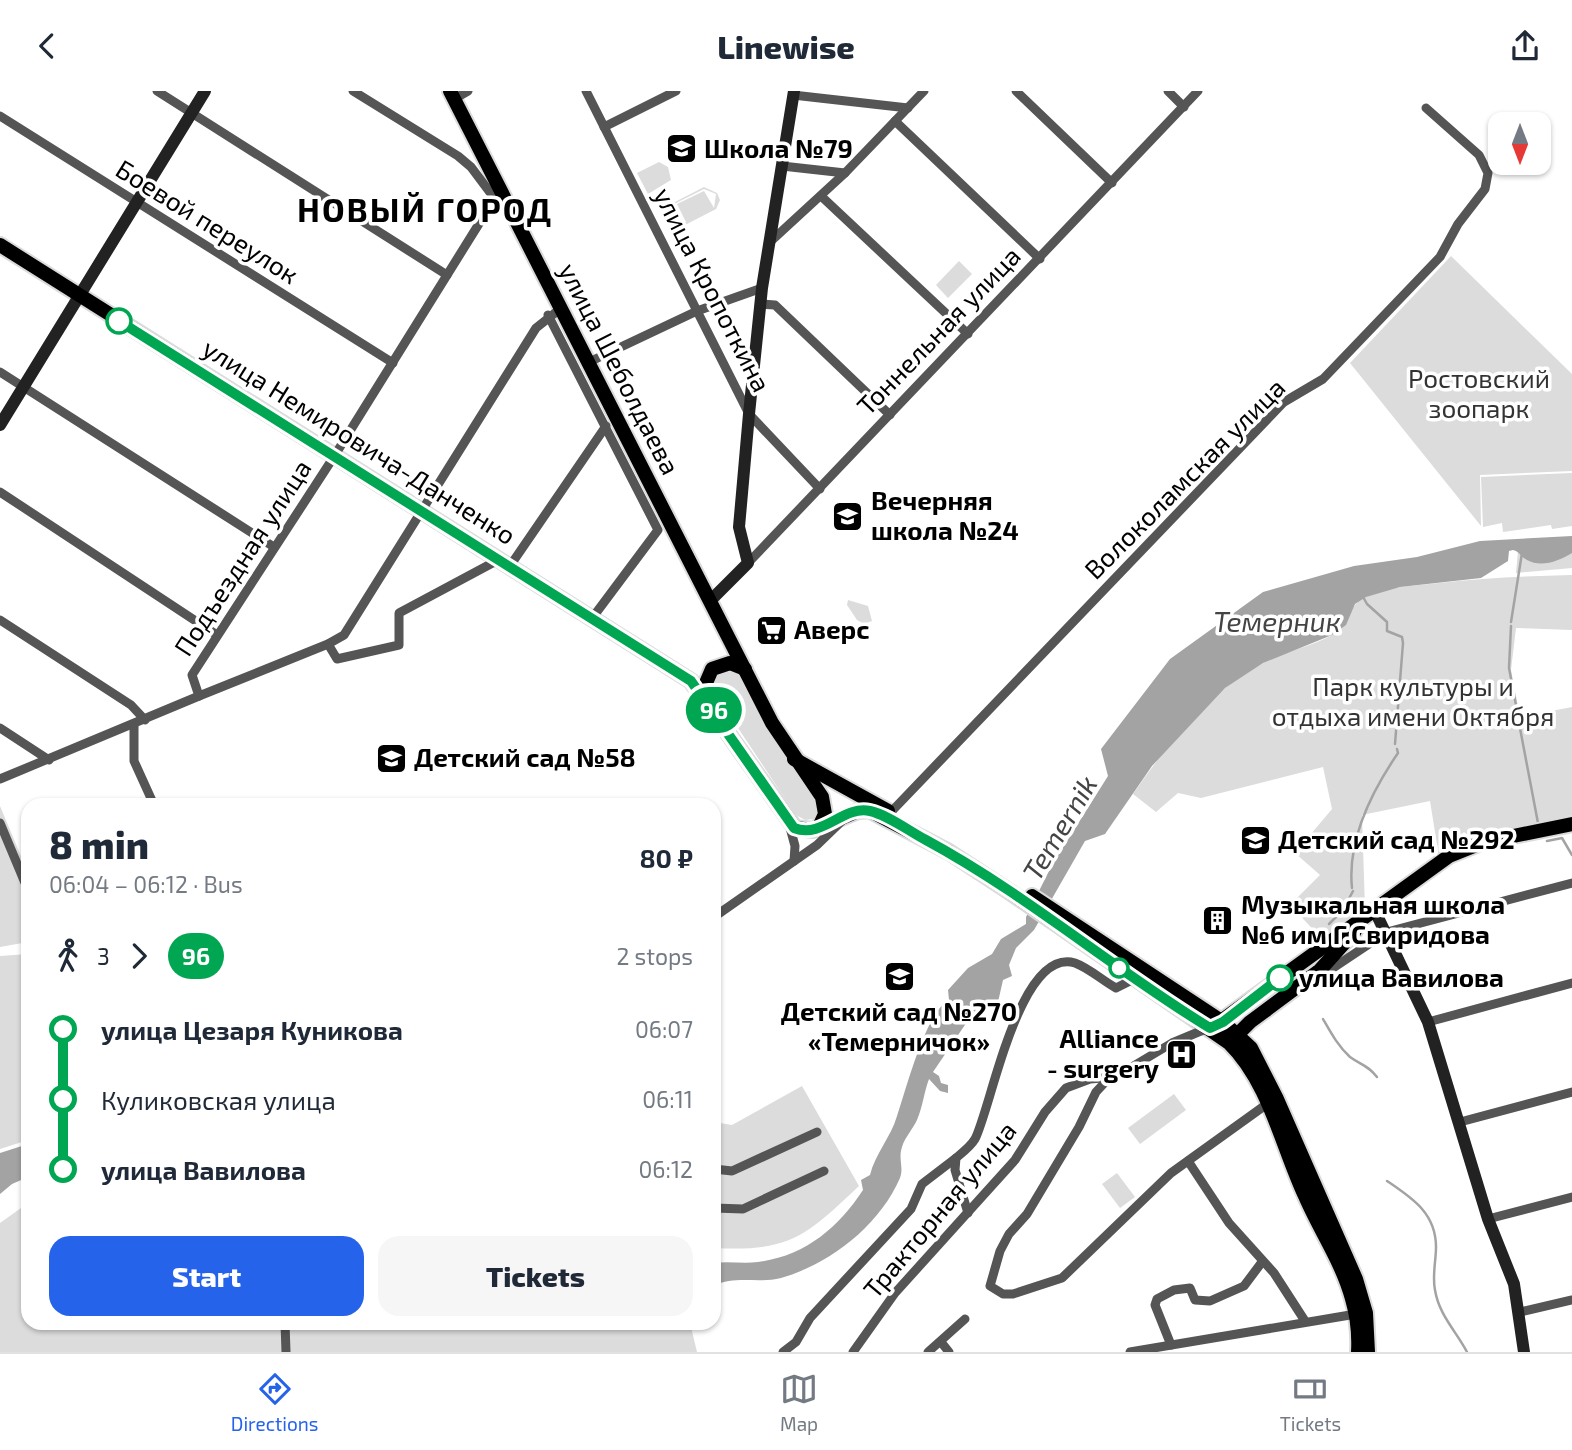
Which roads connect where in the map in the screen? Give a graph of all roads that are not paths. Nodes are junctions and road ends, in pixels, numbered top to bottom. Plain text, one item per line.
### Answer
1 (157, 91) edge
2 (205, 91) edge
3 (353, 91) edge
4 (468, 91) edge
5 (586, 91) edge
6 (676, 91) edge
7 (924, 91) edge
8 (1016, 91) edge
9 (1168, 91) edge
10 (1198, 91) edge
11 (793, 93) edge
12 (452, 95) edge
13 (1184, 107) junction
14 (1426, 107) dead end
15 (908, 108) junction
16 (192, 113) junction
17 (0, 116) edge
18 (895, 121) junction
19 (604, 127) junction
20 (782, 166) junction
21 (845, 173) junction
22 (1112, 183) junction
23 (497, 195) junction
24 (821, 196) junction
25 (137, 203) junction
26 (770, 242) junction
27 (0, 245) edge
28 (1040, 259) junction
29 (447, 275) junction
30 (762, 288) junction
31 (80, 296) junction
32 (760, 304) junction
33 (697, 311) junction
34 (554, 312) junction
35 (968, 334) junction
36 (393, 363) junction
37 (587, 363) junction
38 (0, 372) edge
39 (23, 386) junction
40 (749, 414) junction
41 (890, 415) junction
42 (0, 425) edge
43 (606, 425) junction
44 (335, 455) junction
45 (820, 489) junction
46 (0, 492) edge
47 (421, 510) junction
48 (274, 548) junction
49 (505, 562) junction
50 (748, 563) junction
51 (711, 600) junction
52 (593, 617) junction
53 (0, 620) edge
54 (217, 635) junction
55 (328, 644) junction
56 (745, 669) junction
57 (199, 696) junction
58 (709, 702) junction
59 (145, 720) junction
60 (134, 725) junction
61 (0, 728) edge
62 (794, 759) junction
63 (49, 760) junction
64 (0, 779) edge
65 (151, 798) edge
66 (885, 812) junction
67 (847, 815) junction
68 (0, 823) edge
69 (789, 824) junction
70 (1572, 824) edge
71 (818, 829) junction
72 (807, 852) junction
73 (794, 861) junction
74 (21, 873) edge
75 (1572, 883) edge
76 (1374, 909) junction
77 (721, 912) edge
78 (1387, 932) junction
79 (1079, 935) junction
80 (1292, 969) junction
81 (1134, 979) junction
82 (1303, 983) junction
83 (1572, 983) edge
84 (1275, 1002) junction
85 (1428, 1022) junction
86 (1216, 1025) junction
87 (1233, 1039) junction
88 (1109, 1079) junction
89 (1572, 1091) edge
90 (1267, 1104) junction
91 (1460, 1122) junction
92 (817, 1132) dead end
93 (956, 1158) junction
94 (1188, 1161) junction
95 (721, 1170) edge
96 (824, 1171) dead end
97 (1572, 1197) edge
98 (721, 1208) edge
99 (968, 1213) junction
100 (1488, 1219) junction
101 (1262, 1262) junction
102 (1572, 1300) edge
103 (1520, 1312) junction
104 (1356, 1314) junction
105 (965, 1319) dead end
106 (1304, 1321) junction
107 (285, 1330) edge
108 (941, 1342) junction
109 (1171, 1345) junction
110 (286, 1352) edge
111 (783, 1352) edge
112 (853, 1352) edge
113 (928, 1352) edge
114 (949, 1352) edge
115 (1130, 1352) edge
116 (1358, 1352) edge
117 (1368, 1352) edge
118 (1524, 1352) edge

1 - 16 street
2 - 16 street
3 - 23 street
4 - 12 street
5 - 19 street, улица Кропоткина
6 - 19 street
7 - 15 street
8 - 22 street
9 - 13 street
10 - 13 street, Тоннельная улица
11 - 15 street
11 - 20 street
12 - 23 main road, улица Шеболдаева
13 - 22 street, Тоннельная улица
14 - 66 street, Волоколамская улица
15 - 18 street
16 - 25 street
16 - 29 street
17 - 25 street, Боевой переулок
18 - 21 street
18 - 28 street
19 - 33 street, улица Кропоткина
20 - 21 street
20 - 26 street
21 - 24 street
22 - 28 street, Тоннельная улица
23 - 29 street, Подъездная улица
23 - 34 main road, улица Шеболдаева
24 - 26 street
24 - 35 street
25 - 31 street
25 - 36 street, Боевой переулок
26 - 30 street
27 - 31 main road, улица Немировича-Данченко
28 - 35 street, Тоннельная улица
29 - 36 street, Подъездная улица
30 - 32 street
30 - 33 street
31 - 39 street
31 - 44 main road, улица Немировича-Данченко
32 - 40 street
32 - 41 street
33 - 37 street
33 - 40 street, улица Кропоткина
34 - 37 main road, улица Шеболдаева
34 - 43 street
34 - 47 street
35 - 41 street, Тоннельная улица
36 - 44 street, Подъездная улица
37 - 51 main road, улица Шеболдаева
38 - 39 street
39 - 42 street
39 - 48 street
40 - 45 street
40 - 50 street, улица Кропоткина
41 - 45 street, Тоннельная улица
43 - 49 street
43 - 52 street
44 - 47 main road, улица Немировича-Данченко
44 - 48 street, Подъездная улица
45 - 50 street, Тоннельная улица
46 - 54 street
47 - 49 main road, улица Немировича-Данченко
47 - 55 street
48 - 54 street, Подъездная улица
49 - 52 main road, улица Немировича-Данченко
49 - 55 street
50 - 51 street, Тоннельная улица
51 - 56 main road, улица Шеболдаева
52 - 58 main road, улица Немировича-Данченко
53 - 59 street
54 - 57 street, Подъездная улица
55 - 57 street
56 - 58 main road
56 - 62 main road, улица Шеболдаева
57 - 59 street, Подъездная улица
58 - 69 main road, улица Немировича-Данченко
59 - 60 street, Подъездная улица
60 - 63 street, Подъездная улица
60 - 65 street
61 - 63 street
62 - 66 main road
62 - 71 main road, улица Шеболдаева
63 - 64 street, Подъездная улица
66 - 67 main road
66 - 79 main road
67 - 71 main road
67 - 72 street
68 - 74 street
69 - 71 main road
69 - 73 street
70 - 76 main road
71 - 72 street
72 - 73 street
73 - 77 street
75 - 78 street
76 - 78 street
76 - 80 main road
76 - 82 main road
78 - 82 street
78 - 85 street
79 - 81 main road
79 - 86 main road
80 - 84 main road
80 - 86 main road
81 - 86 main road
81 - 93 street
82 - 84 main road
83 - 85 street
84 - 87 main road
85 - 91 street
86 - 87 main road
86 - 88 street, Тракторная улица
87 - 90 main road
87 - 117 main road
88 - 94 street
88 - 99 street, Тракторная улица
89 - 91 street
90 - 94 street
90 - 104 main road
91 - 100 street
92 - 95 street
93 - 99 street
93 - 111 street
94 - 101 street
96 - 98 street
97 - 100 street
99 - 112 street, Тракторная улица
100 - 103 street
101 - 106 street
101 - 109 street
102 - 103 street
103 - 118 street
104 - 106 street
104 - 116 main road
105 - 108 street
106 - 109 street
107 - 110 street
108 - 113 street
108 - 114 street
109 - 115 street

